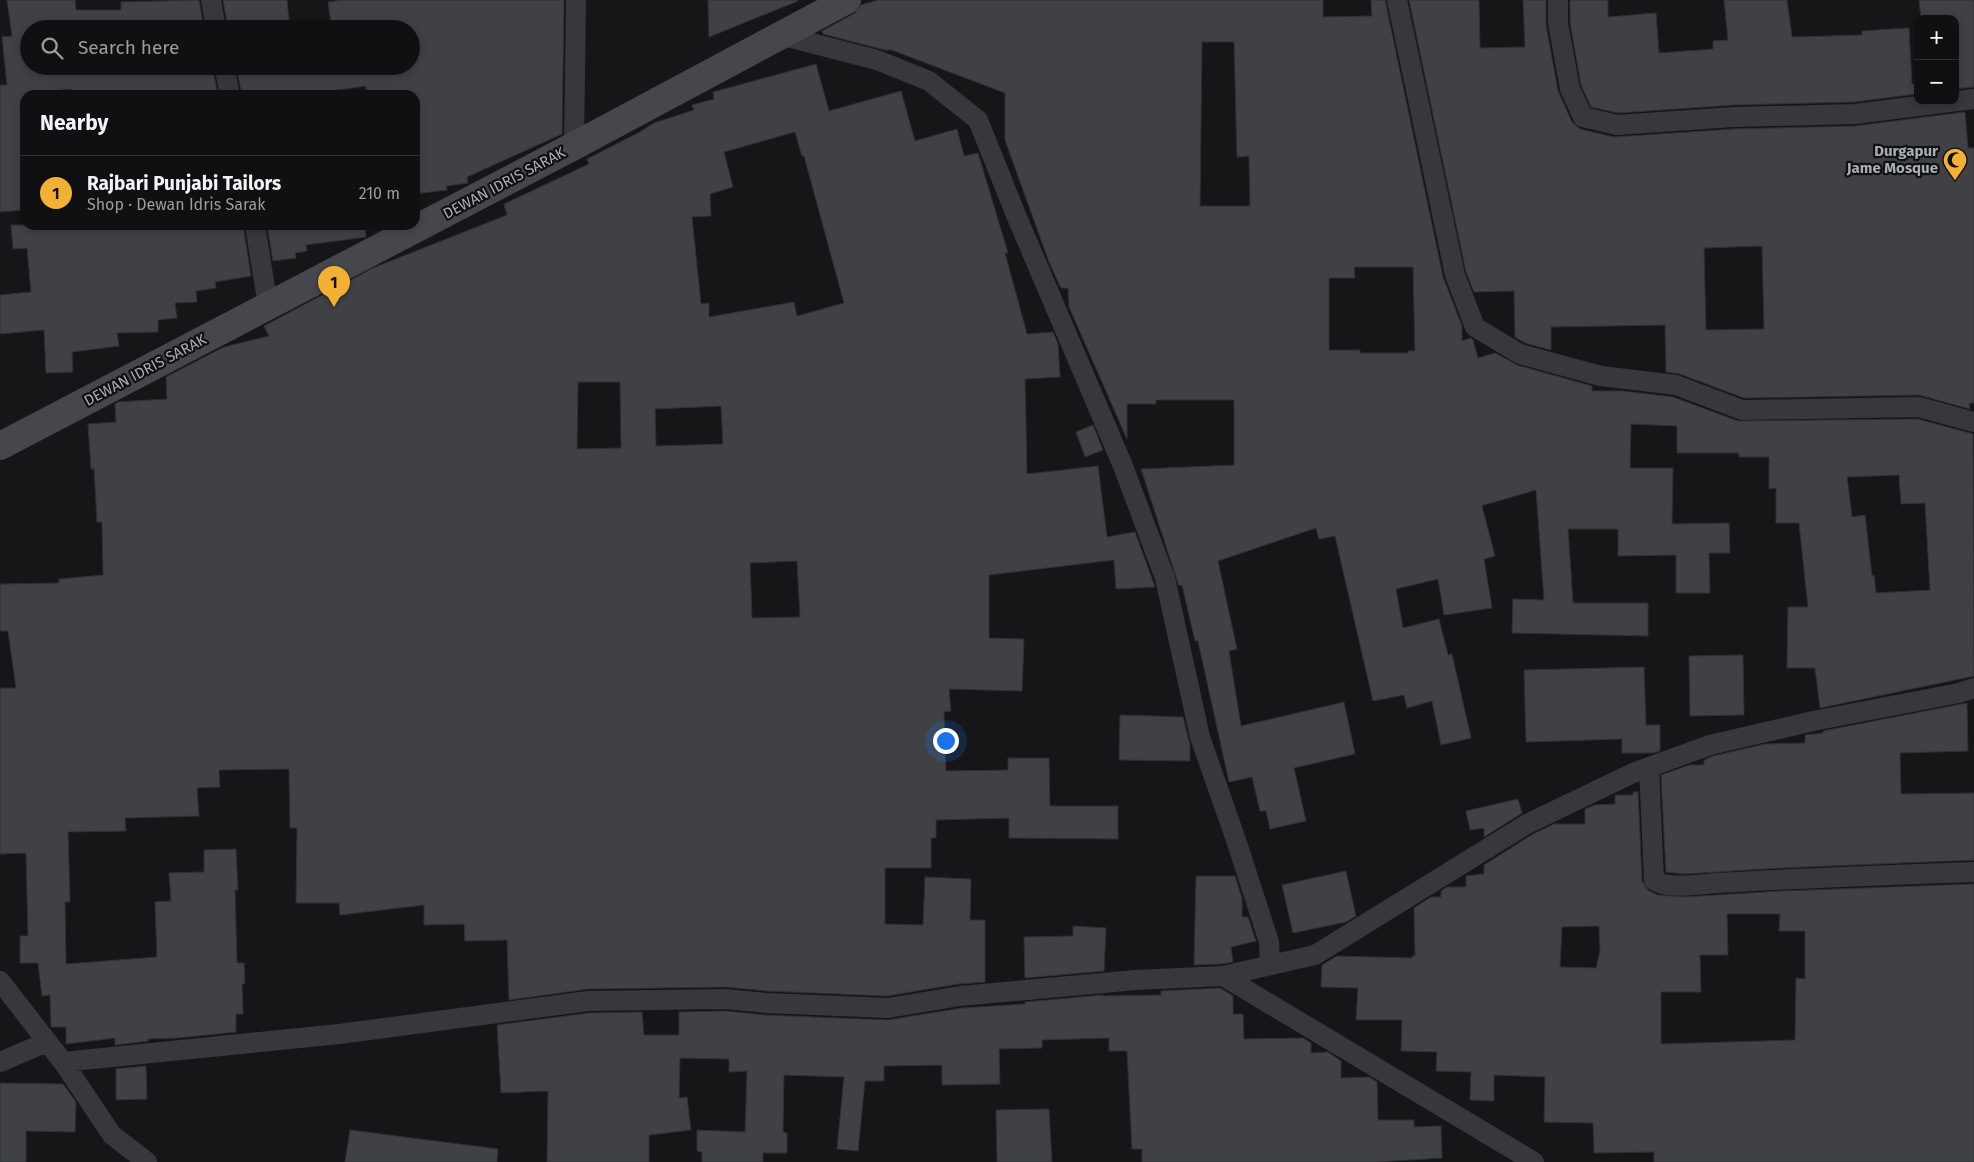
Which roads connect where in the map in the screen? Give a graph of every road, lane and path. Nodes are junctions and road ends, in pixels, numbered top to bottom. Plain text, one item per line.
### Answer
1 (210, 0) edge
2 (576, 0) edge
3 (847, 0) edge
4 (1397, 0) edge
5 (1558, 0) edge
6 (214, 20) edge
7 (780, 34) junction
8 (226, 75) edge
9 (229, 90) edge
10 (1974, 99) edge
11 (574, 146) junction
12 (420, 227) edge
13 (256, 230) edge
14 (413, 230) edge
15 (268, 306) junction
16 (1974, 422) edge
17 (0, 446) edge
18 (1974, 688) edge
19 (1649, 767) junction
20 (1974, 872) edge
21 (1270, 965) junction
22 (1223, 976) junction
23 (0, 981) edge
24 (47, 1042) junction
25 (0, 1062) edge
26 (63, 1062) junction
27 (147, 1162) edge
28 (1534, 1162) edge

1 - 6 street
2 - 11 street
3 - 7 main road, DEWAN IDRIS SARAK
4 - 16 street
5 - 10 street
7 - 11 main road, DEWAN IDRIS SARAK
7 - 21 street
8 - 9 street
11 - 12 main road, DEWAN IDRIS SARAK
13 - 15 street
14 - 15 main road, DEWAN IDRIS SARAK
15 - 17 main road, DEWAN IDRIS SARAK
18 - 19 street
19 - 20 street
19 - 21 street
21 - 22 street
22 - 26 street
22 - 28 street
23 - 24 street
24 - 25 street
24 - 26 street
26 - 27 street

